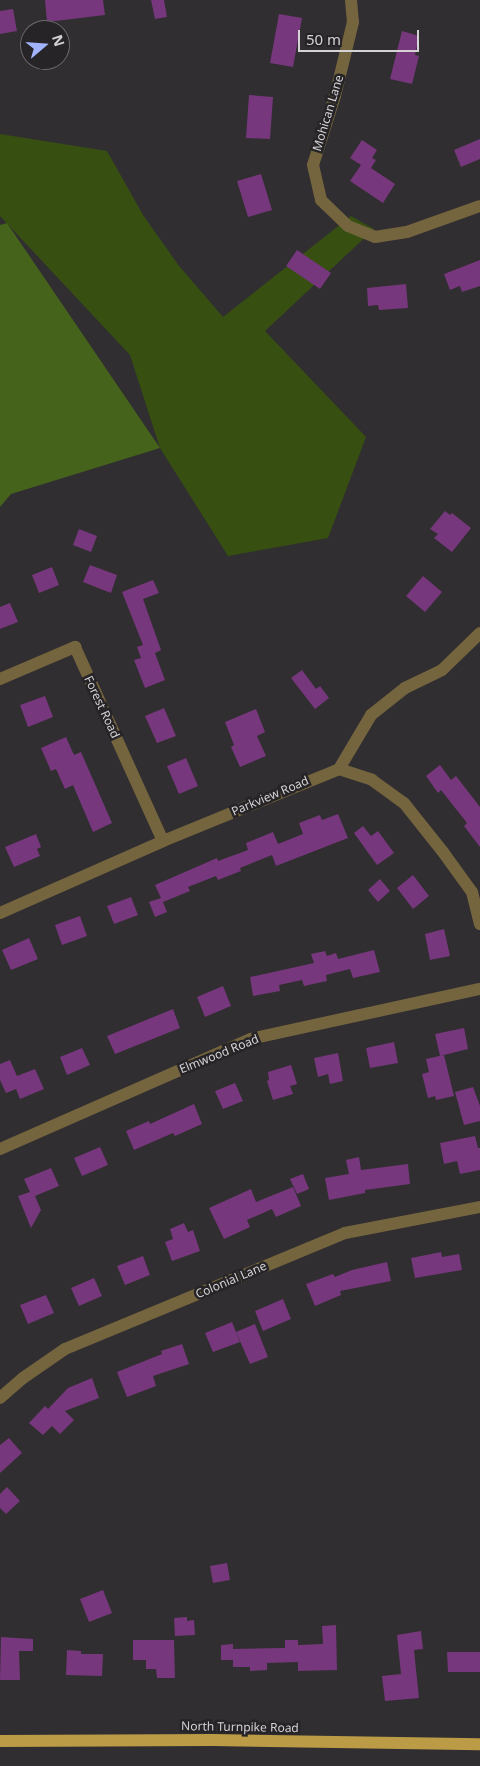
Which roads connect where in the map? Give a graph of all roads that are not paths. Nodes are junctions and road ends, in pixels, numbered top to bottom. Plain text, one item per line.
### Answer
1 (351, 0) edge
2 (480, 206) edge
3 (480, 633) edge
4 (0, 679) edge
5 (339, 769) junction
6 (163, 840) junction
7 (0, 913) edge
8 (480, 924) edge
9 (480, 989) edge
10 (0, 1149) edge
11 (480, 1207) edge
12 (0, 1398) edge
13 (0, 1740) edge
14 (480, 1744) edge

1 - 2 street, Mohican Lane
3 - 5 street
4 - 6 street, Forest Road
5 - 6 street, Parkview Road
5 - 8 street
6 - 7 street, Parkview Road
9 - 10 street, Elmwood Road
11 - 12 street, Colonial Lane
13 - 14 main road, North Turnpike Road

